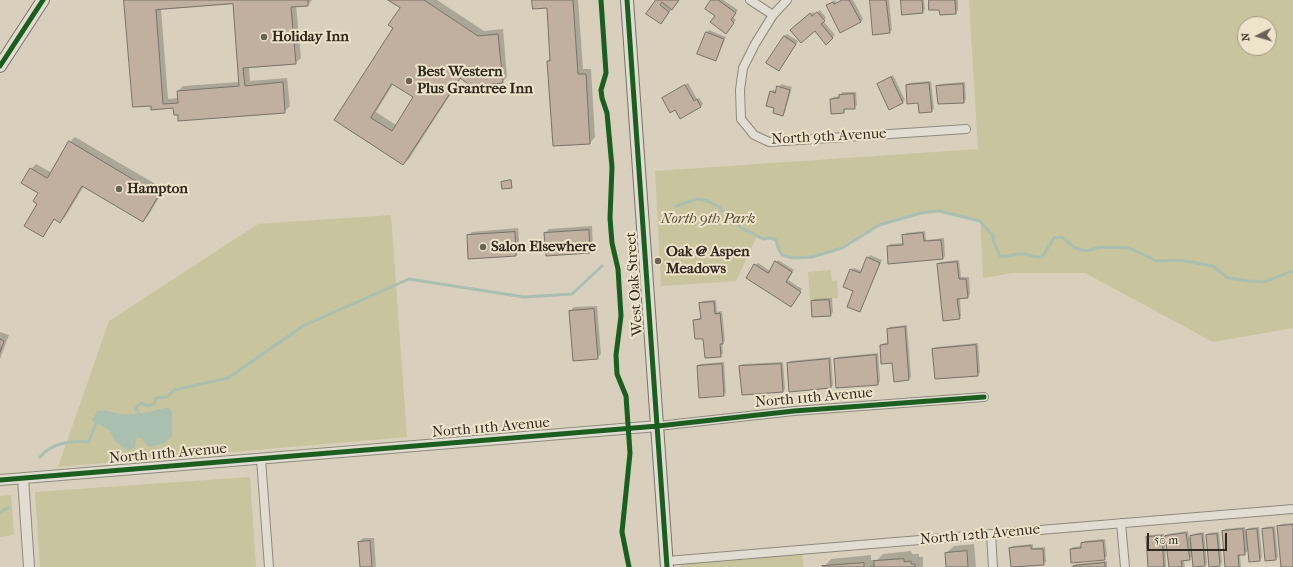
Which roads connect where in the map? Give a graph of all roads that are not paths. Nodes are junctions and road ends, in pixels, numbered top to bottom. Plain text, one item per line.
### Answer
1 (43, 0) edge
2 (627, 0) edge
3 (750, 0) edge
4 (787, 0) edge
5 (773, 15) junction
6 (0, 66) edge
7 (966, 129) dead end
8 (984, 397) dead end
9 (658, 426) junction
10 (261, 459) junction
11 (23, 478) junction
12 (0, 480) edge
13 (1293, 509) edge
14 (1121, 524) junction
15 (991, 534) junction
16 (667, 564) edge
17 (29, 567) edge
18 (269, 567) edge
19 (993, 567) edge
20 (1125, 567) edge

1 - 6 main road
2 - 9 main road, West Oak Street
3 - 5 street
4 - 5 street, North 9th Avenue
5 - 7 street, North 9th Avenue
8 - 9 street, North 11th Avenue
9 - 10 street, North 11th Avenue
9 - 16 main road, West Oak Street
10 - 11 street, North 11th Avenue
10 - 18 street
11 - 12 street, North 11th Avenue
11 - 17 street
13 - 14 street, North 12th Avenue
14 - 15 street, North 12th Avenue
14 - 20 street
15 - 16 street, North 12th Avenue
15 - 19 street

